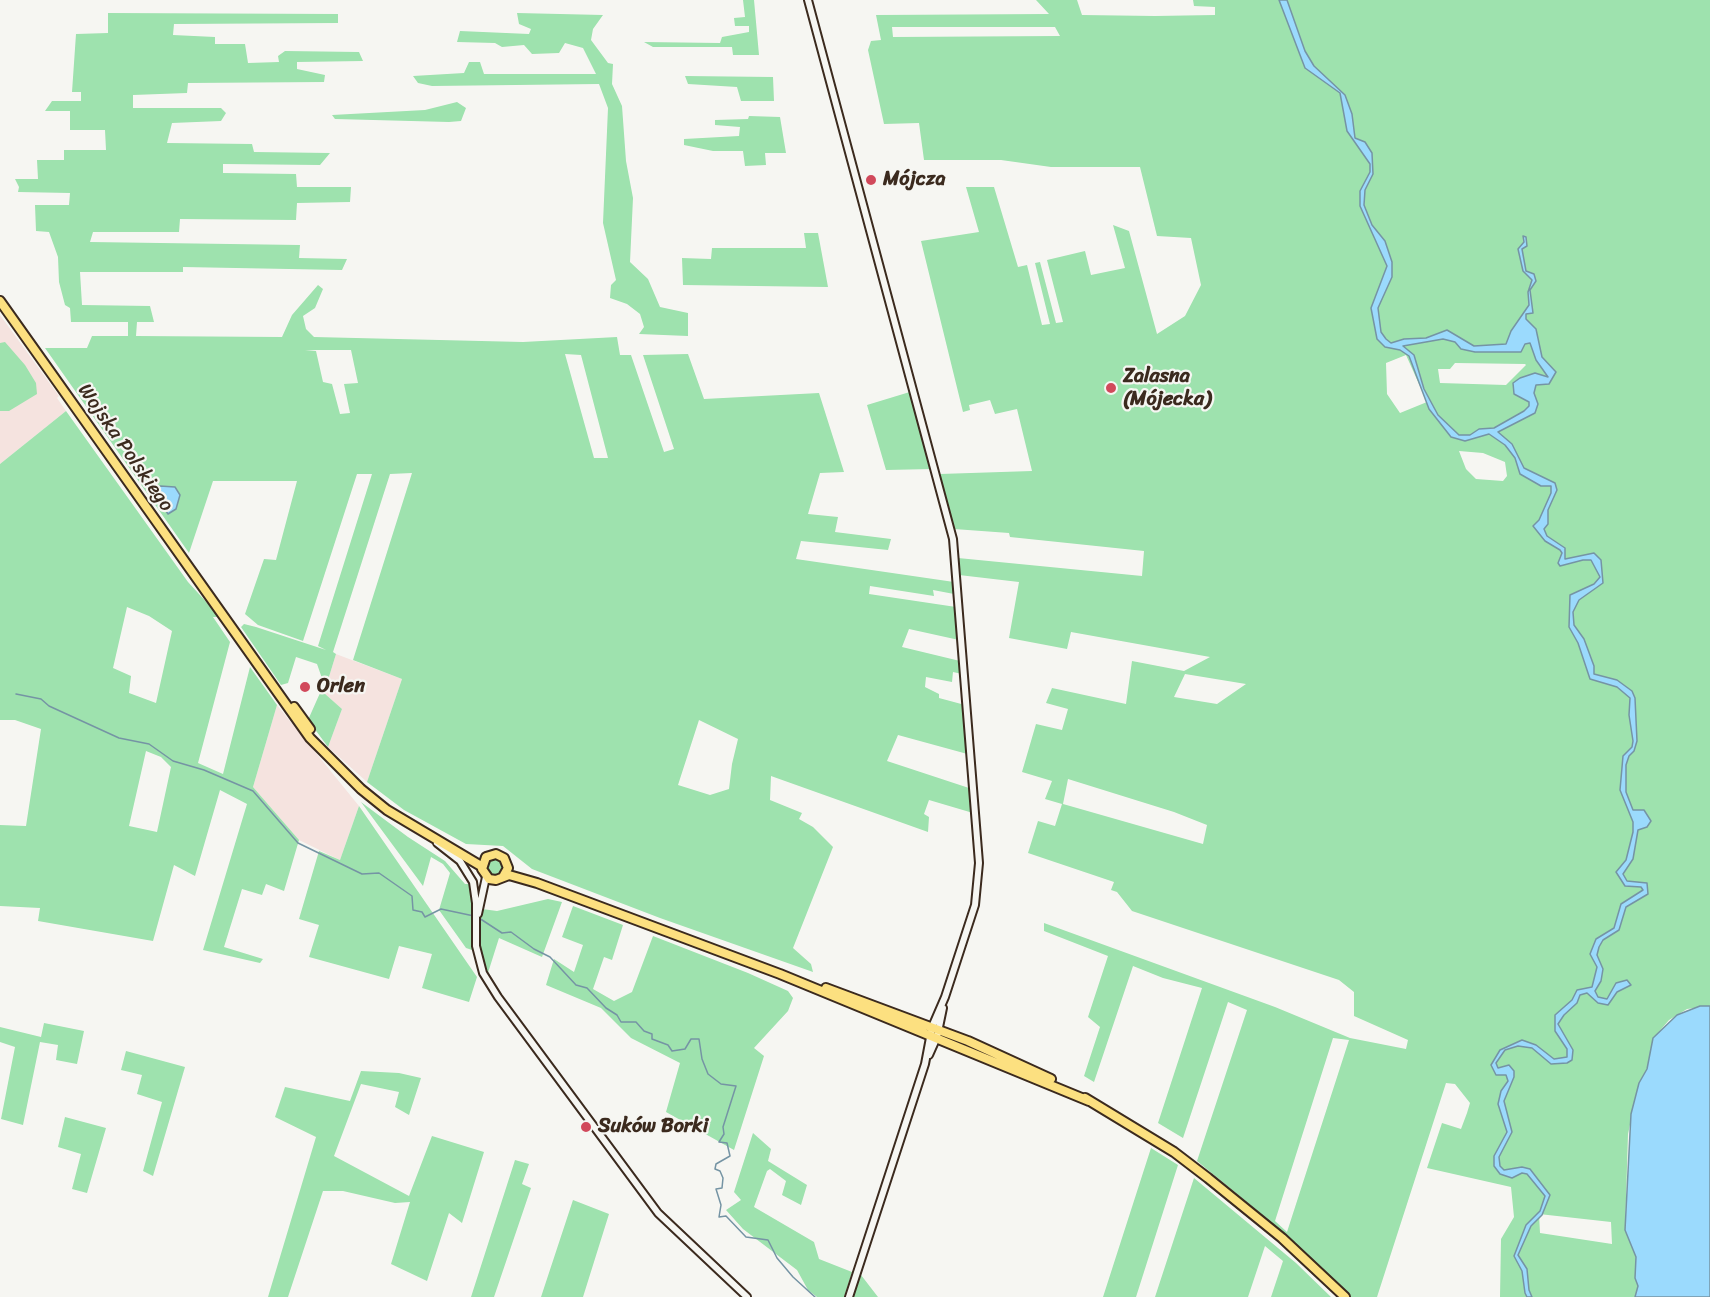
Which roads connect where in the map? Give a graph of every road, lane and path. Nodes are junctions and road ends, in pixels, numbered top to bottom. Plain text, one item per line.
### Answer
1 (808, 0) edge
2 (0, 301) edge
3 (434, 840) junction
4 (483, 863) junction
5 (506, 872) junction
6 (489, 878) junction
7 (476, 917) junction
8 (934, 1032) junction
9 (747, 1297) edge
10 (849, 1297) edge
11 (1345, 1297) edge

1 - 8 street
2 - 3 main road, Wojska Polskiego
3 - 4 main road, Wojska Polskiego
3 - 7 street
4 - 5 main road
4 - 6 main road
5 - 6 main road
5 - 8 main road
6 - 7 street
7 - 9 street
8 - 10 street
8 - 11 main road

